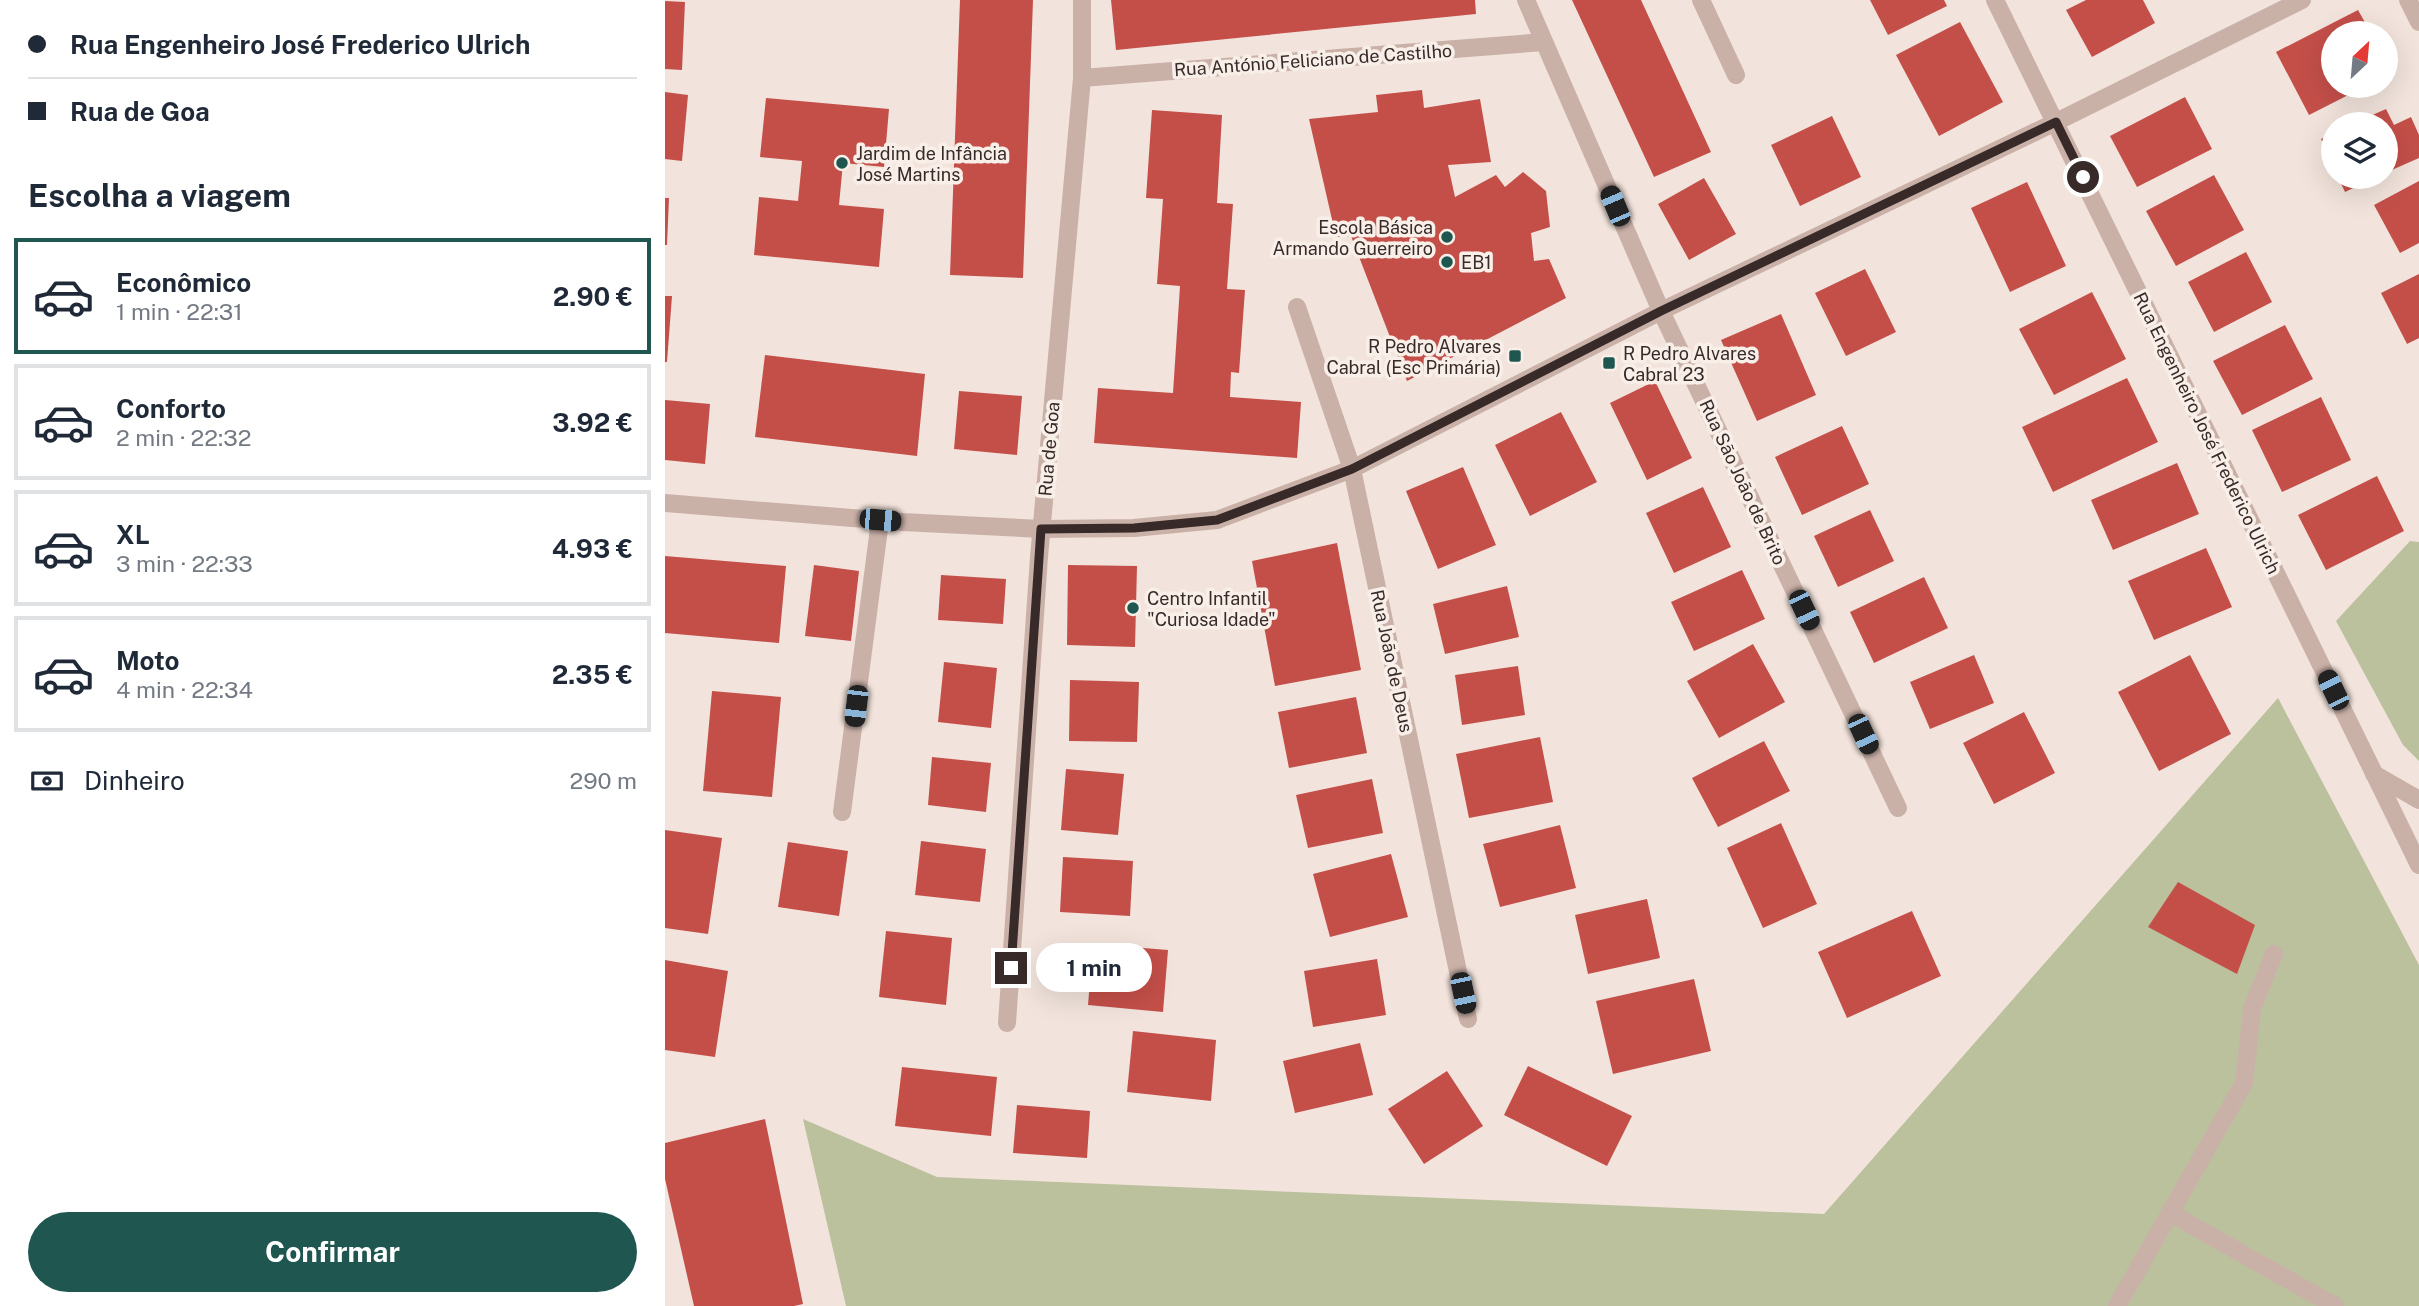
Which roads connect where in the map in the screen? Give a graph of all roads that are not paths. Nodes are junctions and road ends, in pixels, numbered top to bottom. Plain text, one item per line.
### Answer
1 (1082, 0) edge
2 (1526, 0) edge
3 (1701, 0) edge
4 (1995, 0) edge
5 (2302, 0) edge
6 (2409, 0) edge
7 (2419, 22) edge
8 (1544, 42) junction
9 (1737, 75) dead end
10 (1082, 78) junction
11 (2056, 122) junction
12 (1297, 307) dead end
13 (1661, 311) junction
14 (1352, 469) junction
15 (665, 503) edge
16 (880, 520) junction
17 (1041, 529) junction
18 (2374, 774) junction
19 (2419, 800) edge
20 (1898, 808) dead end
21 (842, 812) dead end
22 (2419, 865) edge
23 (2274, 954) dead end
24 (1468, 1019) dead end
25 (1007, 1023) dead end
26 (2170, 1213) junction
27 (2117, 1306) edge
28 (2335, 1306) edge

1 - 10 street, Rua de Goa
2 - 8 street, Rua São João de Brito
3 - 9 street
4 - 11 street, Rua Engenheiro José Frederico Ulrich
5 - 11 street
6 - 7 street
8 - 10 street, Rua António Feliciano de Castilho
8 - 13 street, Rua São João de Brito
10 - 17 street, Rua de Goa
11 - 13 street
11 - 18 street, Rua Engenheiro José Frederico Ulrich
12 - 14 street, Rua João de Deus
13 - 14 street
13 - 20 street, Rua São João de Brito
14 - 17 street
14 - 24 street, Rua João de Deus
15 - 16 street
16 - 17 street
16 - 21 street
17 - 25 street, Rua de Goa
18 - 19 street
18 - 22 street, Rua Engenheiro José Frederico Ulrich
23 - 26 street
26 - 27 street
26 - 28 street

